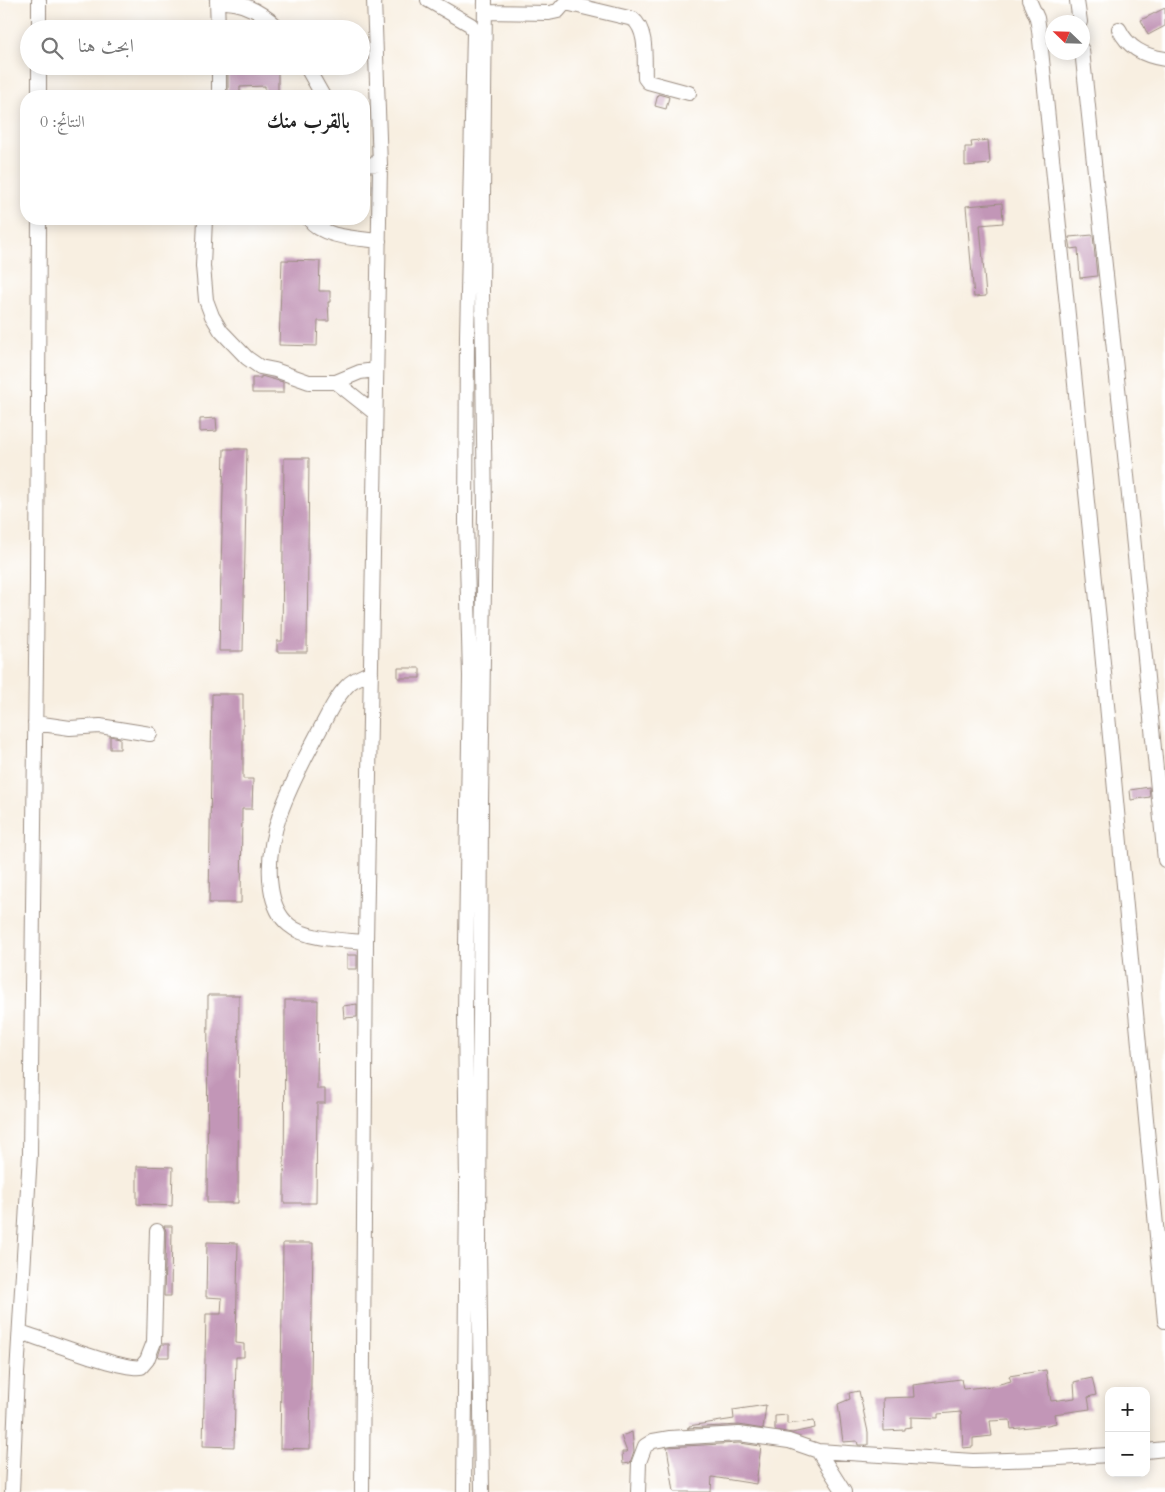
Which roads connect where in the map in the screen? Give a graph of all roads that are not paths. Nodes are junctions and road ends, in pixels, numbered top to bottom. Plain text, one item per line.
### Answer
1 (39, 0) edge
2 (374, 0) edge
3 (428, 0) edge
4 (1029, 0) edge
5 (217, 1) edge
6 (1077, 1) edge
7 (485, 6) edge
8 (1079, 15) edge
9 (38, 20) edge
10 (218, 20) edge
11 (270, 20) edge
12 (1119, 29) dead end
13 (1165, 59) edge
14 (1083, 60) edge
15 (39, 75) edge
16 (219, 75) edge
17 (311, 75) edge
18 (39, 90) edge
19 (219, 90) edge
20 (320, 90) edge
21 (690, 93) dead end
22 (370, 164) edge
23 (380, 165) junction
24 (39, 225) edge
25 (205, 225) edge
26 (314, 225) edge
27 (379, 241) junction
28 (375, 370) junction
29 (336, 382) junction
30 (375, 413) junction
31 (371, 672) junction
32 (35, 723) junction
33 (150, 734) dead end
34 (1165, 860) edge
35 (366, 942) junction
36 (157, 1231) dead end
37 (1165, 1321) edge
38 (20, 1332) junction
39 (1165, 1449) edge
40 (818, 1451) junction
41 (1150, 1451) edge
42 (1105, 1455) edge
43 (12, 1492) edge
44 (362, 1492) edge
45 (464, 1492) edge
46 (482, 1492) edge
47 (638, 1492) edge
48 (844, 1492) edge

1 - 9 street
2 - 23 street
3 - 45 street
4 - 37 street
5 - 10 street
5 - 11 street
6 - 8 street
7 - 21 street
7 - 46 street
12 - 13 street
14 - 34 street
15 - 18 street
16 - 19 street
17 - 20 street
22 - 23 street
23 - 27 street
24 - 32 street
25 - 29 street
26 - 27 street
27 - 28 street
28 - 29 street
28 - 30 street
29 - 30 street
30 - 31 street
31 - 35 street
31 - 35 street
32 - 33 street
32 - 38 street
35 - 44 street
36 - 38 street
38 - 43 street
39 - 41 street
40 - 42 street
40 - 47 street
40 - 48 street

